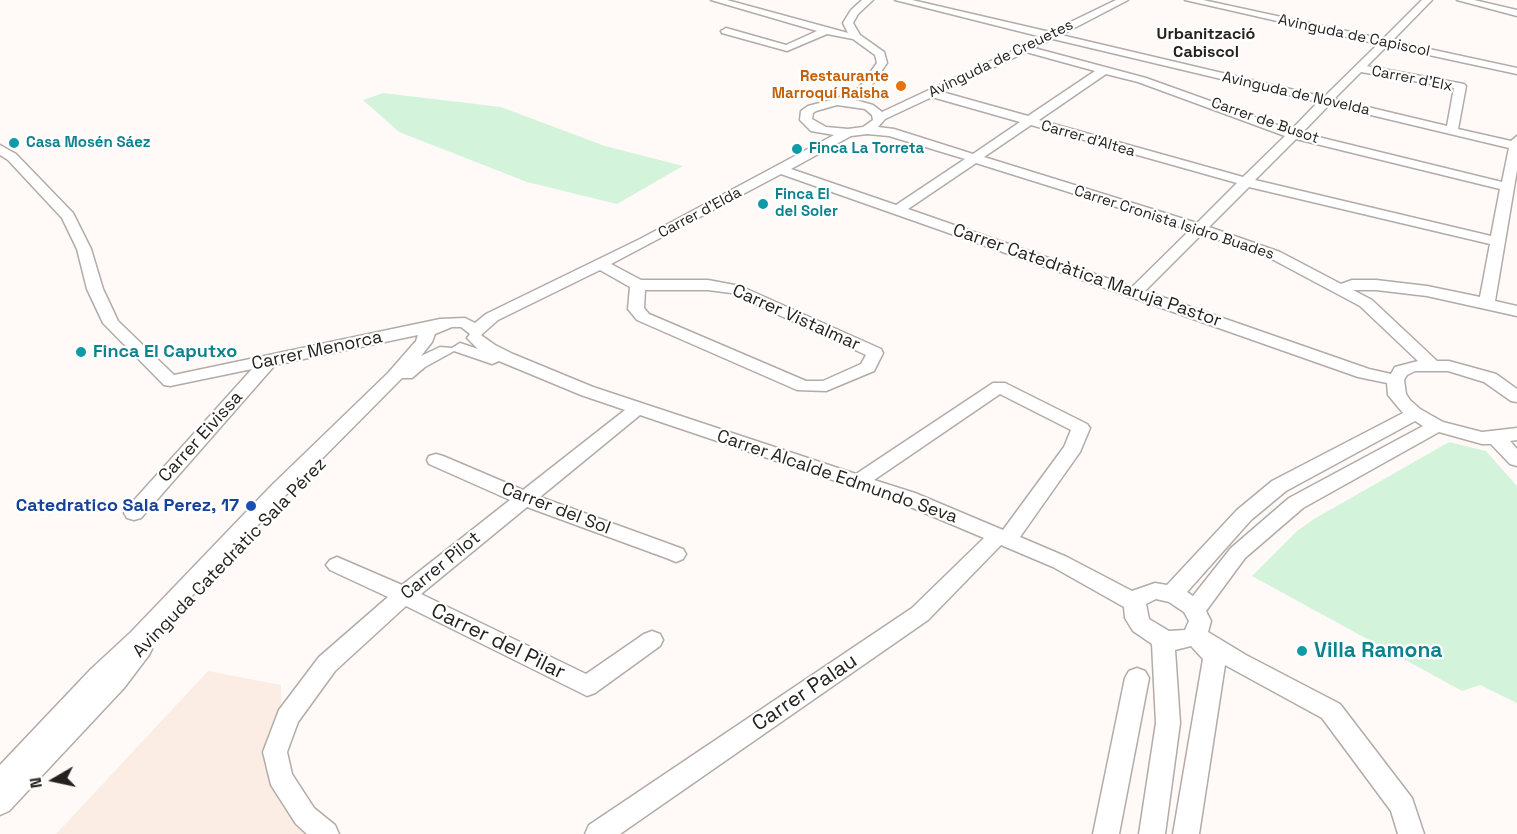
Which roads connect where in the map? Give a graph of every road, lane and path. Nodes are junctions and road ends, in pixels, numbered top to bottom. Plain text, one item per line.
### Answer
1 (716, 0) edge
2 (900, 0) edge
3 (1123, 0) edge
4 (1190, 0) edge
5 (1427, 0) edge
6 (1462, 0) edge
7 (861, 2) edge
8 (1517, 13) edge
9 (726, 31) dead end
10 (826, 31) junction
11 (1051, 36) junction
12 (856, 37) junction
13 (1383, 42) junction
14 (1025, 49) junction
15 (1357, 68) junction
16 (1104, 70) junction
17 (1517, 71) edge
18 (862, 91) junction
19 (932, 93) junction
20 (1325, 101) junction
21 (837, 102) junction
22 (862, 105) junction
23 (1028, 121) junction
24 (878, 126) junction
25 (816, 128) junction
26 (1452, 131) junction
27 (848, 133) junction
28 (1292, 134) junction
29 (1517, 144) edge
30 (0, 149) edge
31 (804, 156) junction
32 (973, 158) junction
33 (779, 169) junction
34 (1246, 182) junction
35 (1507, 187) junction
36 (897, 210) junction
37 (1199, 228) junction
38 (1498, 242) junction
39 (597, 265) junction
40 (638, 285) junction
41 (1340, 289) junction
42 (1136, 292) junction
43 (1487, 303) junction
44 (1517, 311) edge
45 (452, 322) junction
46 (476, 334) junction
47 (441, 342) junction
48 (268, 362) junction
49 (1431, 364) junction
50 (1395, 380) junction
51 (1514, 391) edge
52 (635, 411) junction
53 (1414, 413) junction
54 (1437, 426) junction
55 (1517, 434) edge
56 (1496, 438) junction
57 (436, 460) dead end
58 (1517, 460) edge
59 (859, 481) junction
60 (526, 499) junction
61 (134, 513) dead end
62 (1003, 537) junction
63 (676, 554) dead end
64 (337, 565) dead end
65 (1172, 594) junction
66 (404, 595) junction
67 (1135, 603) junction
68 (1196, 610) junction
69 (1194, 636) junction
70 (1163, 638) junction
71 (652, 640) dead end
72 (1137, 678) dead end
73 (0, 783) edge
74 (0, 803) edge
75 (326, 834) edge
76 (598, 834) edge
77 (1106, 834) edge
78 (1152, 834) edge
79 (1186, 834) edge
80 (1411, 834) edge

1 - 10 street
2 - 11 street, Avinguda de Novelda
3 - 11 street, Avinguda de Creuetes
4 - 13 street, Avinguda de Capiscol
5 - 13 street
6 - 8 street
7 - 12 street
9 - 10 street
10 - 12 street
11 - 14 street, Avinguda de Creuetes
11 - 20 street, Avinguda de Novelda
12 - 18 street
13 - 15 street
13 - 17 street, Avinguda de Capiscol
14 - 16 street, Carrer de Busot
14 - 19 street, Avinguda de Creuetes
15 - 20 street
15 - 26 street, Carrer d’Elx
16 - 23 street
16 - 28 street, Carrer de Busot
18 - 21 street
18 - 22 street
19 - 23 street, Carrer d'Altea
19 - 24 street, Avinguda de Creuetes
20 - 26 street, Avinguda de Novelda
20 - 28 street
21 - 22 street
21 - 25 street
22 - 24 street
23 - 32 street
23 - 34 street, Carrer d'Altea
24 - 27 street
24 - 32 street, Carrer Cronista Isidro Buades
25 - 27 street
25 - 31 street
26 - 29 street, Avinguda de Novelda
27 - 31 street, Carrer d'Elda
28 - 34 street
28 - 35 street, Carrer de Busot
29 - 35 street
30 - 48 street, Carrer Menorca
31 - 33 street, Carrer d'Elda
32 - 36 street
32 - 37 street, Carrer Cronista Isidro Buades
33 - 36 street, Carrer Catedràtica Maruja Pastor
33 - 39 street, Carrer d'Elda
34 - 37 street
34 - 38 street, Carrer d'Altea
35 - 38 street
36 - 42 street, Carrer Catedràtica Maruja Pastor
37 - 41 street, Carrer Cronista Isidro Buades
37 - 42 street
38 - 43 street
39 - 40 street, Carrer Vistalmar
39 - 45 street
39 - 46 street
40 - 40 street, Carrer Vistalmar
41 - 43 street
41 - 49 street, Carrer Cronista Isidro Buades
42 - 50 street, Carrer Catedràtica Maruja Pastor
43 - 44 street
45 - 46 street, Carrer Alcalde Edmundo Seva
45 - 47 street
46 - 47 street
46 - 52 street, Carrer Alcalde Edmundo Seva
47 - 48 street, Carrer Menorca
47 - 52 street, Carrer Alcalde Edmundo Seva
47 - 73 street, Avinguda Catedràtic Sala Pérez
47 - 74 street, Avinguda Catedràtic Sala Pérez
48 - 61 street, Carrer Eivissa
49 - 50 street
49 - 51 street
50 - 53 street
52 - 59 street, Carrer Alcalde Edmundo Seva
52 - 60 street, Carrer Pilot
53 - 54 street
53 - 65 street
54 - 56 street
54 - 68 street
55 - 56 street
56 - 58 street
57 - 60 street, Carrer del Sol
59 - 62 street, Carrer Alcalde Edmundo Seva
59 - 62 street, Carrer Palau
60 - 63 street, Carrer del Sol
60 - 66 street, Carrer Pilot
62 - 67 street, Carrer Alcalde Edmundo Seva
62 - 76 street, Carrer Palau
64 - 66 street, Carrer del Pilar
65 - 67 street
65 - 68 street
66 - 71 street, Carrer del Pilar
66 - 75 street, Carrer Pilot
67 - 70 street
68 - 69 street
69 - 70 street
69 - 79 street
69 - 80 street
70 - 78 street
72 - 77 street

